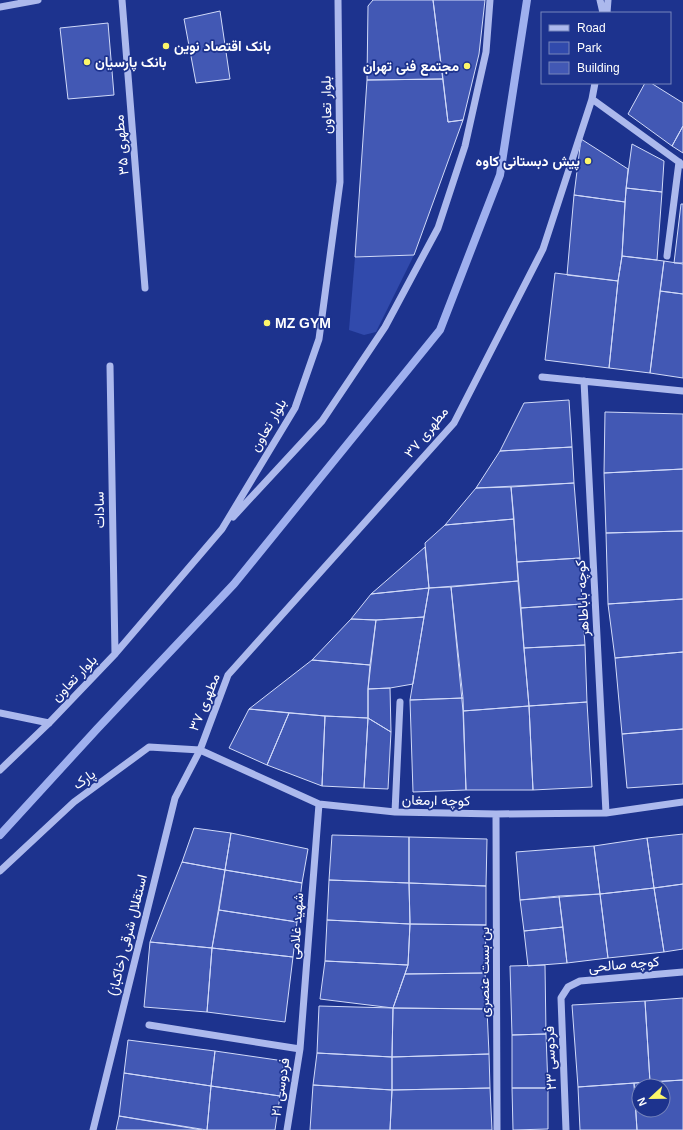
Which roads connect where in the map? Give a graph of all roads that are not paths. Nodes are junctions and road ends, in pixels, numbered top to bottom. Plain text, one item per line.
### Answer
1 (38, 0) edge
2 (122, 0) edge
3 (338, 0) edge
4 (490, 0) edge
5 (600, 0) edge
6 (608, 0) edge
7 (0, 7) edge
8 (603, 12) edge
9 (607, 12) edge
10 (595, 84) edge
11 (592, 99) junction
12 (681, 164) edge
13 (667, 256) dead end
14 (145, 288) dead end
15 (110, 366) dead end
16 (542, 377) dead end
17 (584, 381) junction
18 (683, 392) edge
19 (222, 529) junction
20 (114, 654) junction
21 (400, 702) dead end
22 (0, 713) edge
23 (49, 723) junction
24 (200, 750) junction
25 (0, 770) edge
26 (683, 802) edge
27 (319, 804) junction
28 (395, 812) junction
29 (606, 813) junction
30 (496, 814) junction
31 (0, 871) edge
32 (683, 972) edge
33 (568, 987) joint
34 (149, 1026) dead end
35 (300, 1049) junction
36 (93, 1130) edge
37 (287, 1130) edge
38 (497, 1130) edge
39 (566, 1130) edge

1 - 7 street
2 - 14 street, مطهری ۳۵
3 - 19 street, بلوار تعاون
4 - 19 street
5 - 8 street
6 - 9 street
10 - 11 street, مطهری ۳۷
11 - 12 street
11 - 24 street, مطهری ۳۷
12 - 13 street
15 - 20 street, سادات
16 - 17 street
17 - 18 street
17 - 29 street, کوچه باباطاهر
19 - 20 street, بلوار تعاون
20 - 23 street, بلوار تعاون
21 - 28 street
22 - 23 street
23 - 25 street, بلوار تعاون
24 - 27 street, کوچه ارمغان
24 - 31 street, پارک
24 - 36 street, استقلال شرقی (خاکباز)
26 - 29 street, کوچه ارمغان
27 - 28 street, کوچه ارمغان
27 - 35 street, شهید غلامی
28 - 30 street, کوچه ارمغان
29 - 30 street, کوچه ارمغان
30 - 38 street, بن بست عنصری
32 - 33 street, کوچه صالحی
33 - 39 street, فردوسی ۲۳
34 - 35 street
35 - 37 street, فردوسی ۲۱

